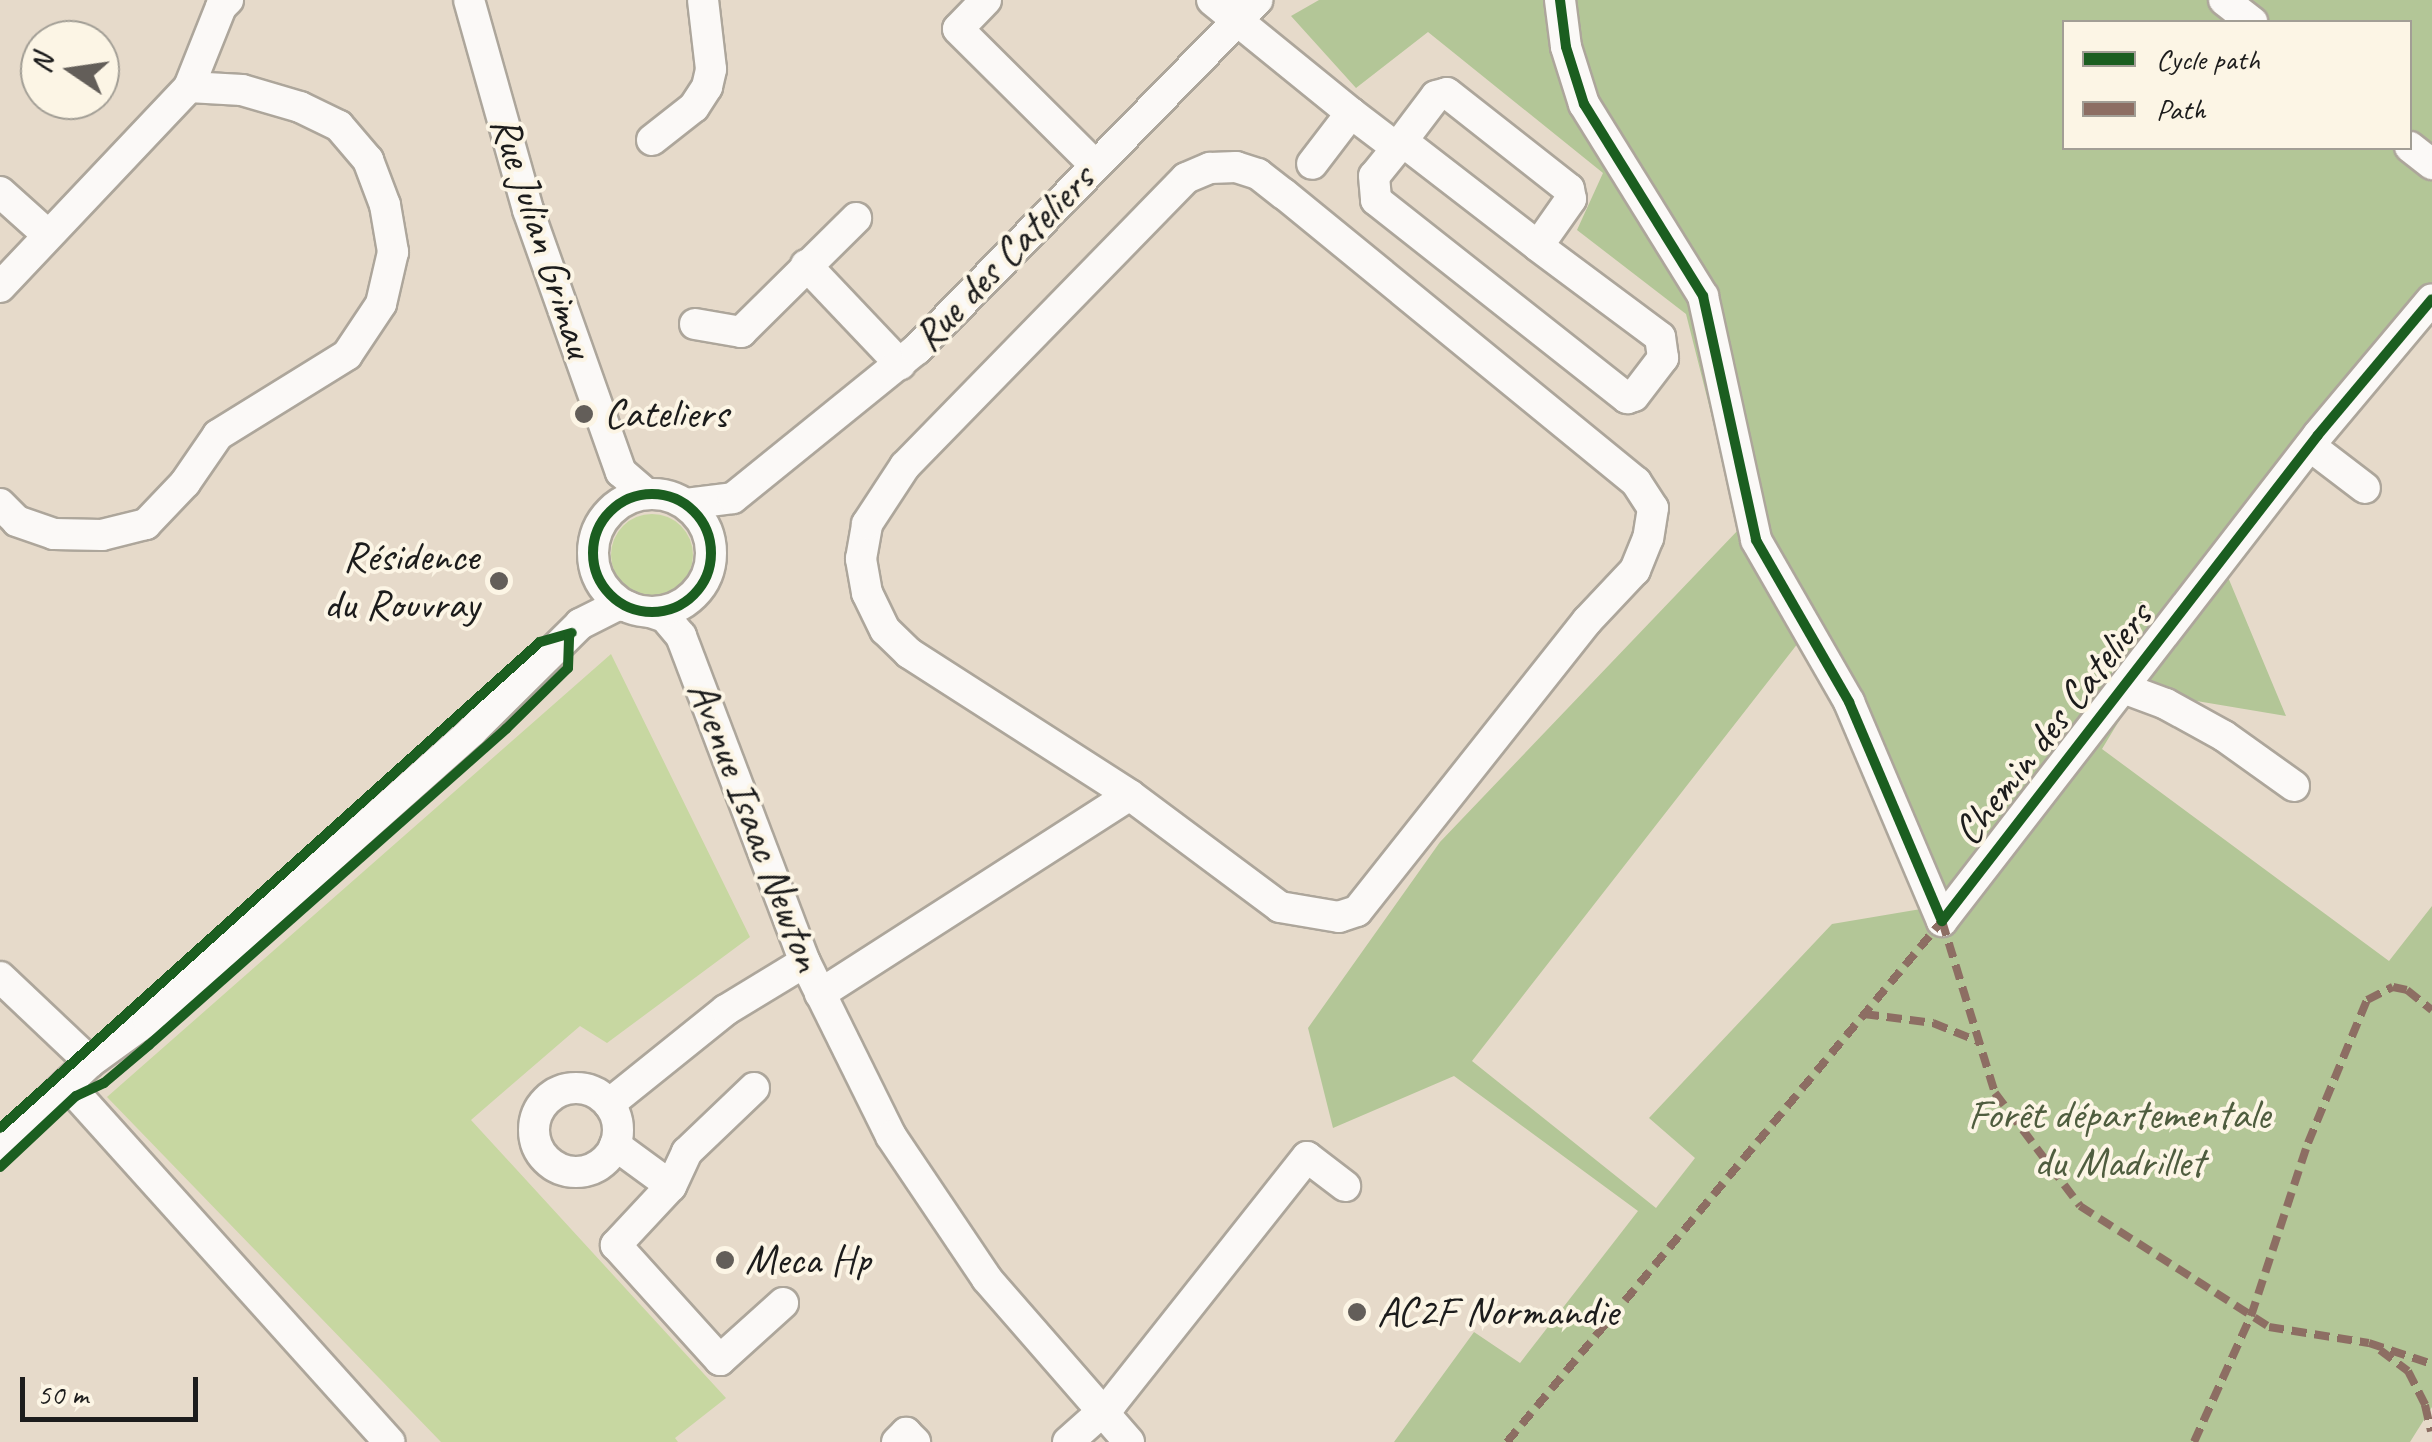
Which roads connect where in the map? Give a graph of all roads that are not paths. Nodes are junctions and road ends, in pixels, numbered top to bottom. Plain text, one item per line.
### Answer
1 (228, 0) edge
2 (469, 0) edge
3 (703, 0) edge
4 (986, 0) edge
5 (1212, 0) edge
6 (1560, 0) edge
7 (2224, 0) edge
8 (1248, 10) edge
9 (2249, 20) edge
10 (189, 87) junction
11 (1352, 113) junction
12 (652, 140) dead end
13 (1400, 144) junction
14 (2412, 148) edge
15 (1094, 164) junction
16 (1312, 164) dead end
17 (2432, 164) edge
18 (0, 192) edge
19 (856, 218) dead end
20 (48, 236) junction
21 (1538, 246) junction
22 (806, 266) junction
23 (0, 287) edge
24 (2432, 298) edge
25 (695, 324) dead end
26 (900, 364) junction
27 (2314, 440) junction
28 (621, 472) junction
29 (2364, 488) dead end
30 (646, 494) junction
31 (733, 498) junction
32 (0, 504) edge
33 (686, 504) junction
34 (609, 514) junction
35 (711, 551) junction
36 (596, 569) junction
37 (690, 598) junction
38 (640, 609) junction
39 (580, 624) junction
40 (691, 657) junction
41 (2122, 688) junction
42 (2294, 786) dead end
43 (1130, 794) junction
44 (806, 962) junction
45 (0, 977) edge
46 (820, 994) junction
47 (90, 1062) junction
48 (66, 1084) junction
49 (754, 1088) dead end
50 (610, 1104) junction
51 (615, 1145) junction
52 (0, 1148) edge
53 (670, 1186) junction
54 (1345, 1186) dead end
55 (783, 1303) dead end
56 (1100, 1412) junction
57 (388, 1442) edge
58 (897, 1442) edge
59 (915, 1442) edge
60 (1068, 1442) edge
61 (1129, 1442) edge

1 - 10 street
2 - 28 street, Rue Julian Grimau
3 - 12 street
4 - 15 street
5 - 8 street
6 - 41 street, Chemin des Cateliers
7 - 9 street
8 - 11 street
8 - 15 street, Rue des Cateliers
10 - 20 street
10 - 32 street
11 - 13 street
11 - 16 street
13 - 21 street
13 - 21 street
13 - 21 street
14 - 17 street
15 - 26 street, Rue des Cateliers
18 - 20 street
19 - 22 street
20 - 23 street
22 - 25 street
22 - 26 street
24 - 27 street, Chemin des Cateliers
26 - 31 street, Rue des Cateliers
27 - 29 street
27 - 41 street, Chemin des Cateliers
28 - 30 street, Rue Julian Grimau
28 - 34 street
30 - 33 street
30 - 34 street
31 - 33 street
31 - 35 street, Rue des Cateliers
33 - 35 street
34 - 36 street
35 - 37 street
36 - 38 street
36 - 39 street
37 - 38 street
37 - 40 street, Avenue Isaac Newton
38 - 39 street
38 - 40 street, Avenue Isaac Newton
39 - 47 street
40 - 44 street, Avenue Isaac Newton
41 - 42 street
43 - 43 street
43 - 46 street, Avenue Isaac Newton
44 - 46 street, Avenue Isaac Newton
44 - 50 street
45 - 47 street
46 - 56 street, Avenue Isaac Newton
47 - 48 street
48 - 52 street
48 - 57 street
49 - 53 street
50 - 51 street
50 - 51 street
51 - 53 street
53 - 55 street
54 - 56 street
56 - 60 street
56 - 61 street, Avenue Isaac Newton
58 - 59 street

